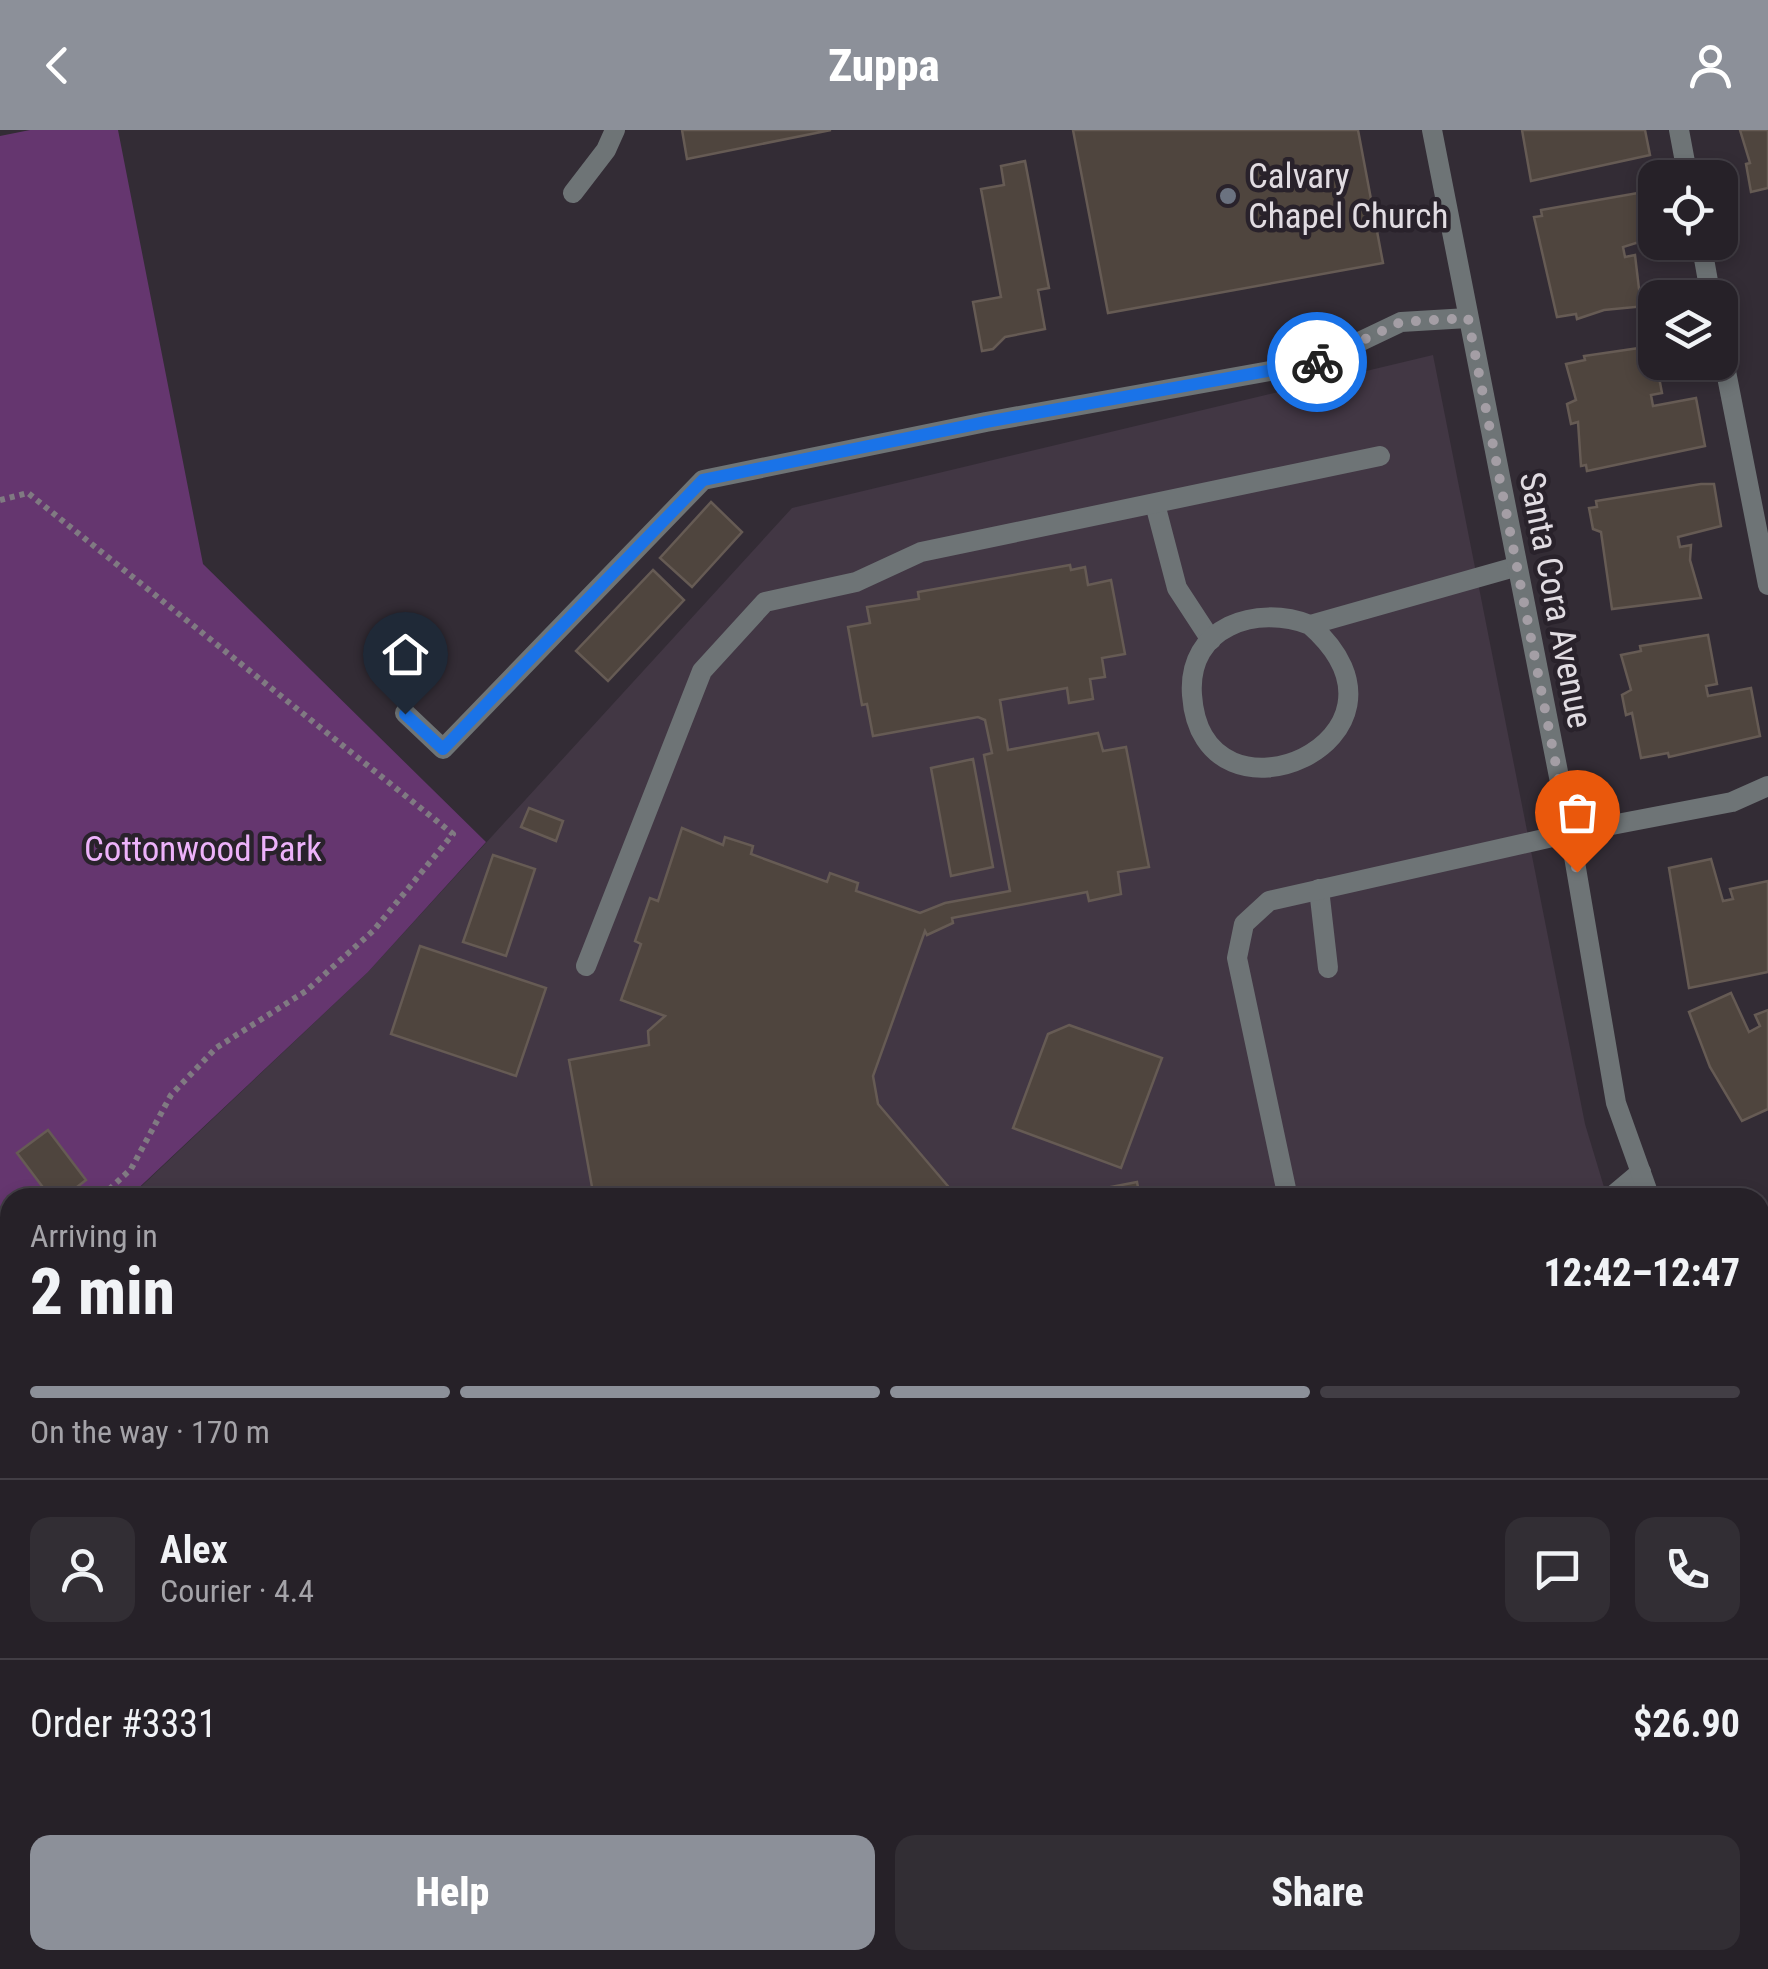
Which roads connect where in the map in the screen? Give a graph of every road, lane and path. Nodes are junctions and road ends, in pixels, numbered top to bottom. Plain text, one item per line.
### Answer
1 (615, 130) edge
2 (1432, 130) edge
3 (1678, 130) edge
4 (1684, 160) edge
5 (573, 193) dead end
6 (1468, 318) junction
7 (1728, 380) edge
8 (1380, 456) dead end
9 (0, 500) edge
10 (1155, 504) junction
11 (1514, 566) junction
12 (1768, 585) edge
13 (1310, 625) junction
14 (1211, 640) junction
15 (405, 714) dead end
16 (1768, 786) edge
17 (1570, 833) junction
18 (1320, 889) junction
19 (586, 966) dead end
20 (1328, 968) dead end
21 (1641, 1172) junction
22 (111, 1188) edge
23 (1286, 1188) edge
24 (1622, 1188) edge
25 (1647, 1188) edge

1 - 5 street
2 - 6 street, Santa Cora Avenue
3 - 4 street
6 - 11 street, Santa Cora Avenue
6 - 15 street
7 - 12 street
8 - 10 street
9 - 22 path
10 - 14 street
10 - 19 street
11 - 13 street
11 - 17 street, Santa Cora Avenue
13 - 14 street
13 - 14 street
16 - 17 street
17 - 18 street
17 - 21 street, Santa Cora Avenue
18 - 20 street
18 - 23 street
21 - 24 street
21 - 25 street, Santa Cora Avenue

